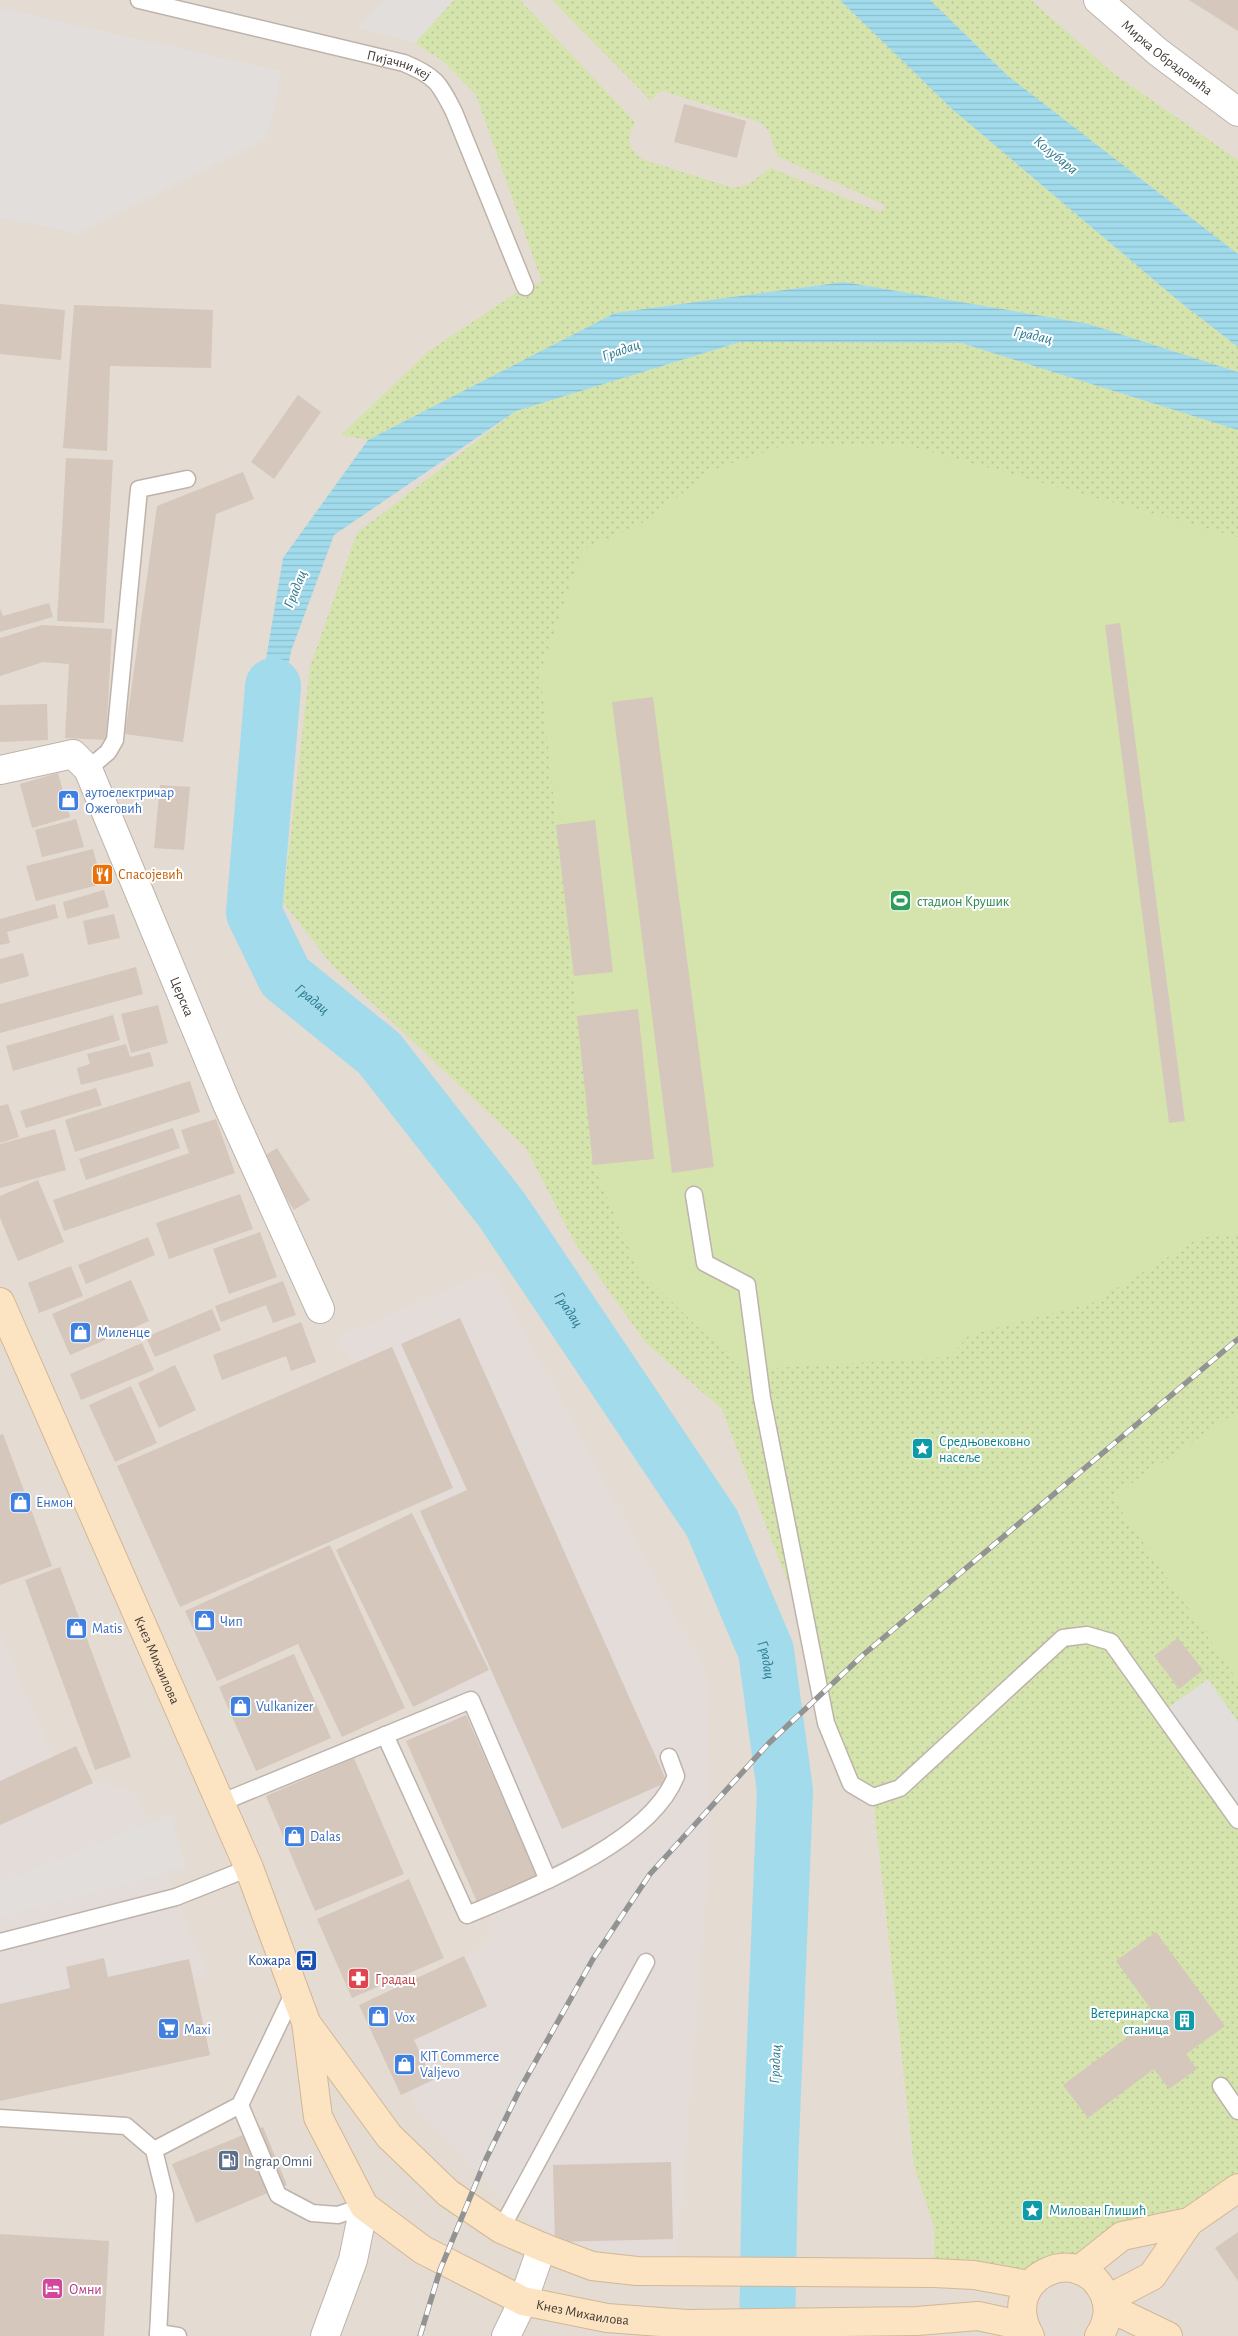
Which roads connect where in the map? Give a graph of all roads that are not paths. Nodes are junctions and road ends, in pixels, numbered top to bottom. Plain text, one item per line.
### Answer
1 (139, 0) edge
2 (1098, 0) edge
3 (1238, 112) edge
4 (525, 287) dead end
5 (188, 479) dead end
6 (88, 769) junction
7 (0, 770) edge
8 (694, 1195) dead end
9 (0, 1302) edge
10 (320, 1309) dead end
11 (8, 1344) edge
12 (385, 1735) junction
13 (669, 1757) dead end
14 (220, 1803) junction
15 (1238, 1820) edge
16 (249, 1868) junction
17 (548, 1880) junction
18 (0, 1942) edge
19 (646, 1962) dead end
20 (295, 1990) junction
21 (306, 2022) junction
22 (1221, 2086) dead end
23 (240, 2105) junction
24 (1238, 2111) edge
25 (0, 2118) edge
26 (154, 2150) junction
27 (1238, 2188) edge
28 (364, 2206) junction
29 (1189, 2222) junction
30 (502, 2229) junction
31 (542, 2247) junction
32 (1079, 2270) junction
33 (1029, 2286) junction
34 (522, 2301) junction
35 (1107, 2304) junction
36 (1027, 2331) edge
37 (158, 2334) edge
38 (178, 2336) edge
39 (325, 2336) edge
40 (506, 2336) edge
41 (1099, 2336) edge
42 (1168, 2336) edge

1 - 4 lane, Пијачни кеј
2 - 3 street, Мирка Обрадовића
5 - 6 lane
6 - 7 street
6 - 10 street, Церска
8 - 15 lane
9 - 11 main road, Кнез Михаилова
11 - 14 main road, Кнез Михаилова
12 - 14 lane
12 - 17 lane
12 - 17 lane
13 - 17 lane
14 - 16 main road, Кнез Михаилова
16 - 18 lane
16 - 20 main road, Кнез Михаилова
19 - 30 lane
20 - 21 main road, Кнез Михаилова
20 - 23 lane
21 - 28 main road, Кнез Михаилова
21 - 30 main road, Кнез Михаилова
22 - 24 lane
23 - 26 lane
23 - 28 lane
25 - 26 lane
26 - 37 lane
27 - 29 main road
28 - 34 main road, Кнез Михаилова
28 - 39 street
29 - 32 main road
29 - 35 main road
30 - 31 main road, Кнез Михаилова
31 - 33 main road, Кнез Михаилова
31 - 34 street
32 - 33 main road
32 - 35 main road
33 - 36 main road
34 - 36 main road, Кнез Михаилова
34 - 40 street
35 - 41 main road
35 - 42 main road
37 - 38 lane

